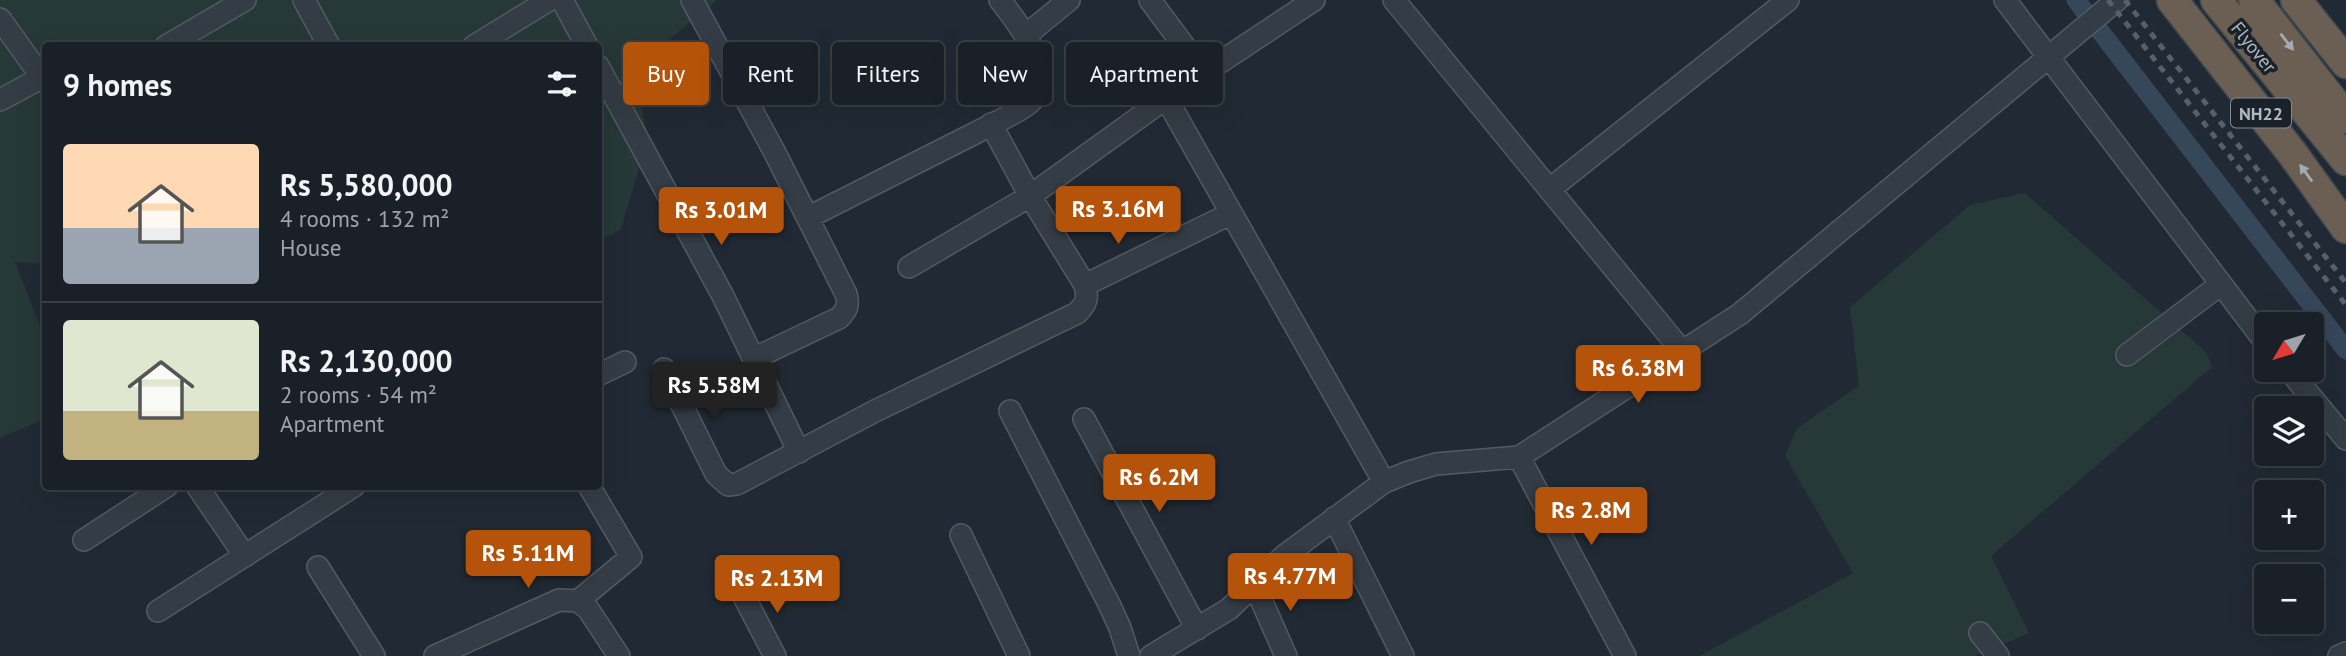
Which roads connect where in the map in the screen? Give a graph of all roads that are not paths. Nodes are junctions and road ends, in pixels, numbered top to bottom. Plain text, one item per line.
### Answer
1 (245, 0) edge
2 (304, 0) edge
3 (549, 0) edge
4 (562, 0) edge
5 (692, 0) edge
6 (1000, 0) edge
7 (1069, 0) edge
8 (1150, 0) edge
9 (1314, 0) edge
10 (1394, 0) edge
11 (1788, 0) edge
12 (2005, 0) edge
13 (2172, 0) edge
14 (2216, 0) edge
15 (2254, 0) edge
16 (2296, 0) edge
17 (2115, 2) edge
18 (0, 19) edge
19 (1026, 35) junction
20 (173, 42) edge
21 (327, 42) edge
22 (481, 42) edge
23 (585, 42) edge
24 (1182, 42) edge
25 (2047, 57) junction
26 (1223, 61) edge
27 (2346, 63) edge
28 (602, 72) edge
29 (42, 79) edge
30 (42, 80) edge
31 (0, 100) edge
32 (1156, 105) edge
33 (1170, 105) edge
34 (2346, 118) edge
35 (991, 124) junction
36 (2346, 160) edge
37 (1549, 189) junction
38 (1030, 196) junction
39 (1230, 214) junction
40 (809, 217) junction
41 (2346, 228) edge
42 (909, 267) dead end
43 (2221, 284) junction
44 (1085, 285) junction
45 (2254, 327) edge
46 (1682, 351) junction
47 (2127, 355) dead end
48 (755, 358) junction
49 (625, 362) dead end
50 (664, 369) dead end
51 (602, 374) edge
52 (2299, 382) edge
53 (1010, 411) dead end
54 (1084, 419) dead end
55 (2346, 439) edge
56 (799, 452) junction
57 (1519, 457) junction
58 (1384, 482) junction
59 (161, 490) edge
60 (200, 490) edge
61 (348, 490) edge
62 (591, 490) edge
63 (1334, 518) junction
64 (961, 535) dead end
65 (84, 540) dead end
66 (245, 556) junction
67 (318, 567) dead end
68 (1255, 586) junction
69 (742, 593) dead end
70 (578, 601) junction
71 (158, 611) dead end
72 (1198, 629) junction
73 (1980, 633) dead end
74 (2346, 653) edge
75 (374, 656) edge
76 (435, 656) edge
77 (619, 656) edge
78 (775, 656) edge
79 (1019, 656) edge
80 (1129, 656) edge
81 (1151, 656) edge
82 (1286, 656) edge
83 (1403, 656) edge
84 (1625, 656) edge
85 (1998, 656) edge
86 (2339, 656) edge

1 - 20 street
2 - 21 street
3 - 22 street
4 - 23 street
5 - 40 street
6 - 19 street
7 - 19 street
8 - 24 street
9 - 26 street
10 - 37 street
11 - 37 street
12 - 25 street
41 -> 13 highway, NH22
14 - 36 highway, Flyover
15 -> 34 highway, Flyover
16 - 27 highway
17 - 25 street
18 - 29 street
19 - 35 street
25 - 43 street
25 - 46 street
28 - 48 street
30 - 31 street
32 - 38 street
33 - 39 street
35 - 38 street
35 - 40 street
37 - 46 street
38 - 42 street
38 - 44 street
39 - 44 street
39 - 58 street
40 - 48 street
43 - 45 street
43 - 47 street
44 - 56 street
46 - 57 street
48 - 56 street
49 - 51 street
50 - 56 street
52 - 55 street
53 - 80 street
54 - 72 street
57 - 58 street
57 - 84 street
58 - 63 street
59 - 65 street
60 - 66 street
61 - 66 street
62 - 70 street
63 - 68 street
63 - 83 street
64 - 79 street
66 - 71 street
67 - 75 street
68 - 72 street
68 - 82 street
69 - 78 street
70 - 76 street
70 - 77 street
72 - 81 street
73 - 85 street
74 - 86 street

